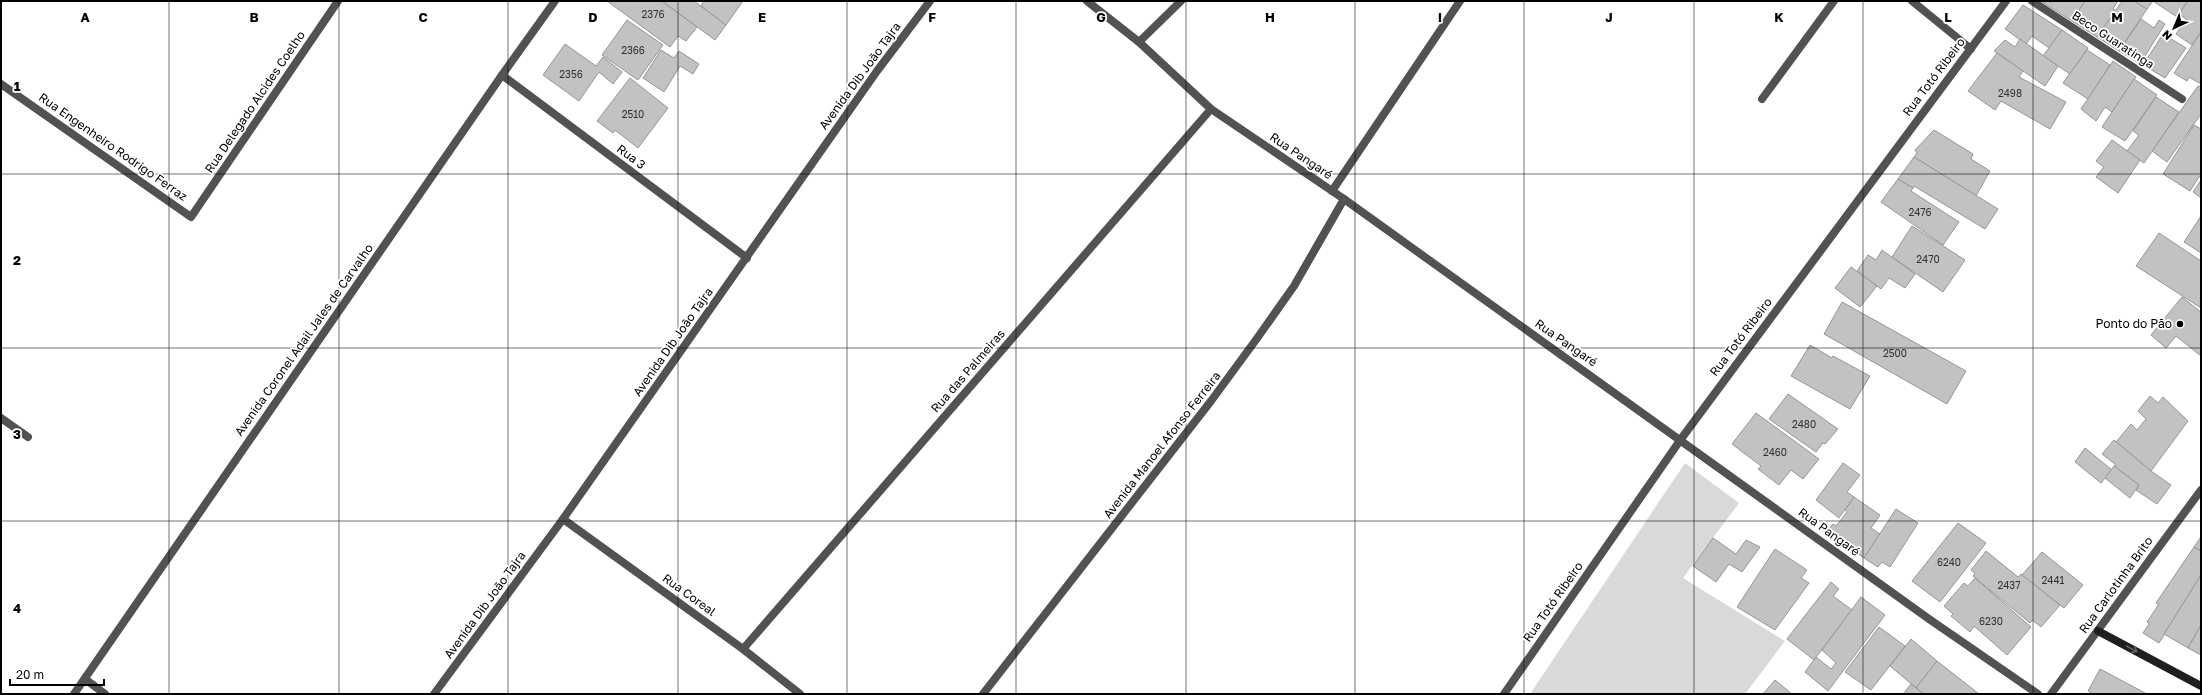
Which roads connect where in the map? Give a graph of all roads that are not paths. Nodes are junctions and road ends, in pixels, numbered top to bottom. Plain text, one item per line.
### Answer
1 (338, 1) edge
2 (555, 1) edge
3 (930, 1) edge
4 (1087, 1) edge
5 (1181, 1) edge
6 (1460, 1) edge
7 (1834, 1) edge
8 (1912, 1) edge
9 (2006, 1) edge
10 (2032, 1) edge
11 (1139, 42) junction
12 (1971, 49) junction
13 (502, 74) junction
14 (1, 84) edge
15 (1762, 99) dead end
16 (2182, 99) dead end
17 (1211, 109) junction
18 (1332, 191) junction
19 (1344, 199) junction
20 (191, 217) joint
21 (747, 258) junction
22 (1, 418) edge
23 (28, 437) dead end
24 (1681, 439) junction
25 (2201, 490) edge
26 (563, 519) junction
27 (2098, 631) junction
28 (743, 649) junction
29 (85, 679) junction
30 (2201, 686) edge
31 (74, 694) edge
32 (105, 694) edge
33 (434, 694) edge
34 (800, 694) edge
35 (983, 694) edge
36 (1504, 694) edge
37 (2038, 694) edge
38 (2051, 694) edge

1 - 20 street, Rua Delegado Alcides Coelho
2 - 13 street, Avenida Coronel Adail Jales de Carvalho
3 - 21 street, Avenida Dib João Tajra
4 - 11 street, Rua Pangaré
5 - 11 street
6 - 18 street
7 - 15 street
8 - 12 street
9 - 12 street, Rua Totó Ribeiro
10 - 16 street, Beco Guaratinga
11 - 17 street, Rua Pangaré
12 - 24 street, Rua Totó Ribeiro
13 - 21 street, Rua 3
13 - 29 street, Avenida Coronel Adail Jales de Carvalho
14 - 20 street, Rua Engenheiro Rodrigo Ferraz
17 - 18 street, Rua Pangaré
17 - 28 street, Rua das Palmeiras
18 - 19 street, Rua Pangaré
19 - 24 street, Rua Pangaré
19 - 35 street, Avenida Manoel Afonso Ferreira
21 - 26 street, Avenida Dib João Tajra
22 - 23 street
24 - 36 street, Rua Totó Ribeiro
24 - 37 street, Rua Pangaré
25 - 27 street, Rua Carlotinha Brito
26 - 28 street, Rua Coreal
26 - 33 street, Avenida Dib João Tajra
27 -> 30 street
27 - 38 street, Rua Carlotinha Brito
28 - 34 street, Rua Coreal
29 - 31 street, Avenida Coronel Adail Jales de Carvalho
29 - 32 street

